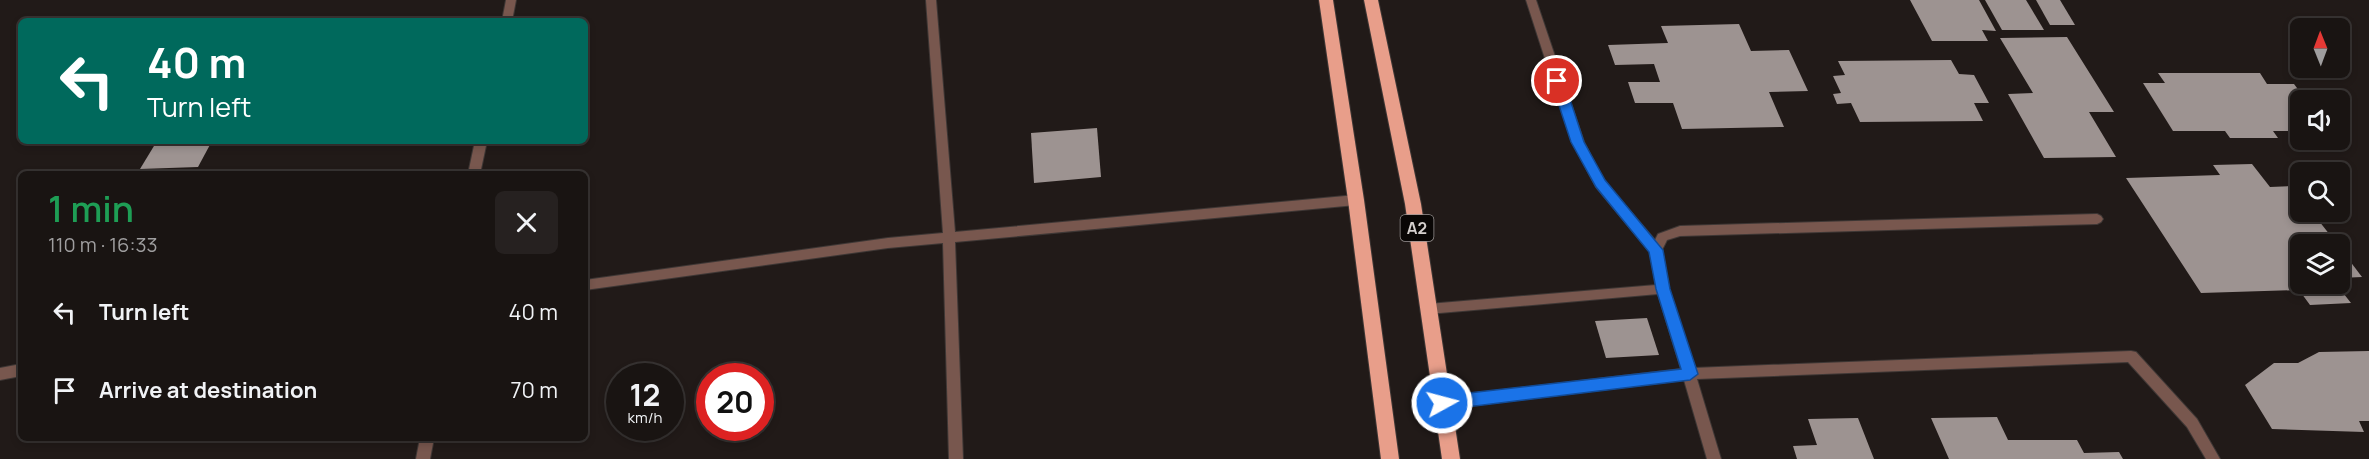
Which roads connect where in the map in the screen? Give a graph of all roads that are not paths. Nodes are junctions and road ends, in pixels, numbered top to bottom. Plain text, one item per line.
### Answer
1 (511, 0) edge
2 (931, 0) edge
3 (1326, 0) edge
4 (1371, 0) edge
5 (1531, 0) edge
6 (508, 18) edge
7 (480, 144) edge
8 (475, 171) edge
9 (1356, 200) junction
10 (2097, 219) dead end
11 (949, 237) junction
12 (1656, 250) junction
13 (588, 285) edge
14 (1663, 289) junction
15 (1428, 309) junction
16 (18, 371) edge
17 (0, 374) edge
18 (1690, 374) junction
19 (1442, 403) junction
20 (426, 441) edge
21 (423, 459) edge
22 (956, 459) edge
23 (1390, 459) edge
24 (1451, 459) edge
25 (1714, 459) edge
26 (2213, 459) edge

1 - 6 street
2 - 11 street
3 - 9 highway
4 - 15 highway, A2
5 - 12 street
7 - 8 street
9 - 11 street
9 - 23 highway
10 - 12 street
11 - 13 street
11 - 22 street
12 - 14 street
14 - 15 street
14 - 18 street
15 - 19 highway, A2
16 - 17 street
18 - 19 street
18 - 25 street
18 - 26 street
19 - 24 highway, A2
20 - 21 street

